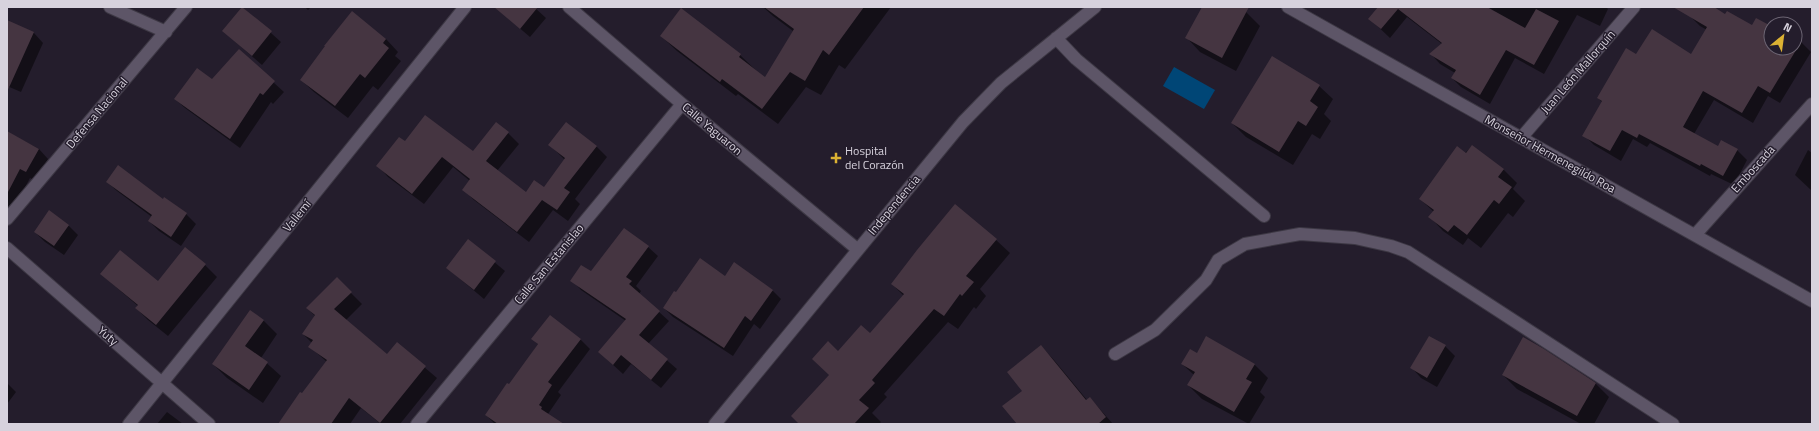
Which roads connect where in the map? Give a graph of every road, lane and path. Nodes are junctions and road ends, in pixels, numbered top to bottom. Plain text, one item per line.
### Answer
1 (110, 7) edge
2 (186, 7) edge
3 (465, 7) edge
4 (569, 7) edge
5 (1095, 7) edge
6 (1288, 7) edge
7 (1634, 7) edge
8 (166, 32) junction
9 (1056, 38) junction
10 (682, 104) junction
11 (1812, 104) edge
12 (1521, 138) junction
13 (1264, 216) dead end
14 (7, 219) edge
15 (1695, 235) junction
16 (7, 248) edge
17 (857, 249) junction
18 (1812, 300) edge
19 (1115, 354) dead end
20 (163, 383) junction
21 (129, 424) edge
22 (209, 424) edge
23 (417, 424) edge
24 (715, 424) edge
25 (1673, 424) edge

1 - 8 street
2 - 8 street, Defensa Nacional
3 - 20 street, Vallemí
4 - 10 street, Calle Yaguaron
5 - 9 street, Independencia
6 - 12 street, Monseñor Hermenegildo Roa
7 - 12 street, Juan León Mallorquín
8 - 14 street, Defensa Nacional
9 - 13 street
9 - 17 street, Independencia
10 - 17 street, Calle Yaguaron
10 - 23 street, Calle San Estanislao
11 - 15 street, Emboscada
12 - 15 street, Monseñor Hermenegildo Roa
15 - 18 street, Monseñor Hermenegildo Roa
16 - 20 street, Yuty
17 - 24 street, Independencia
19 - 25 street
20 - 21 street, Vallemí
20 - 22 street, Yuty

